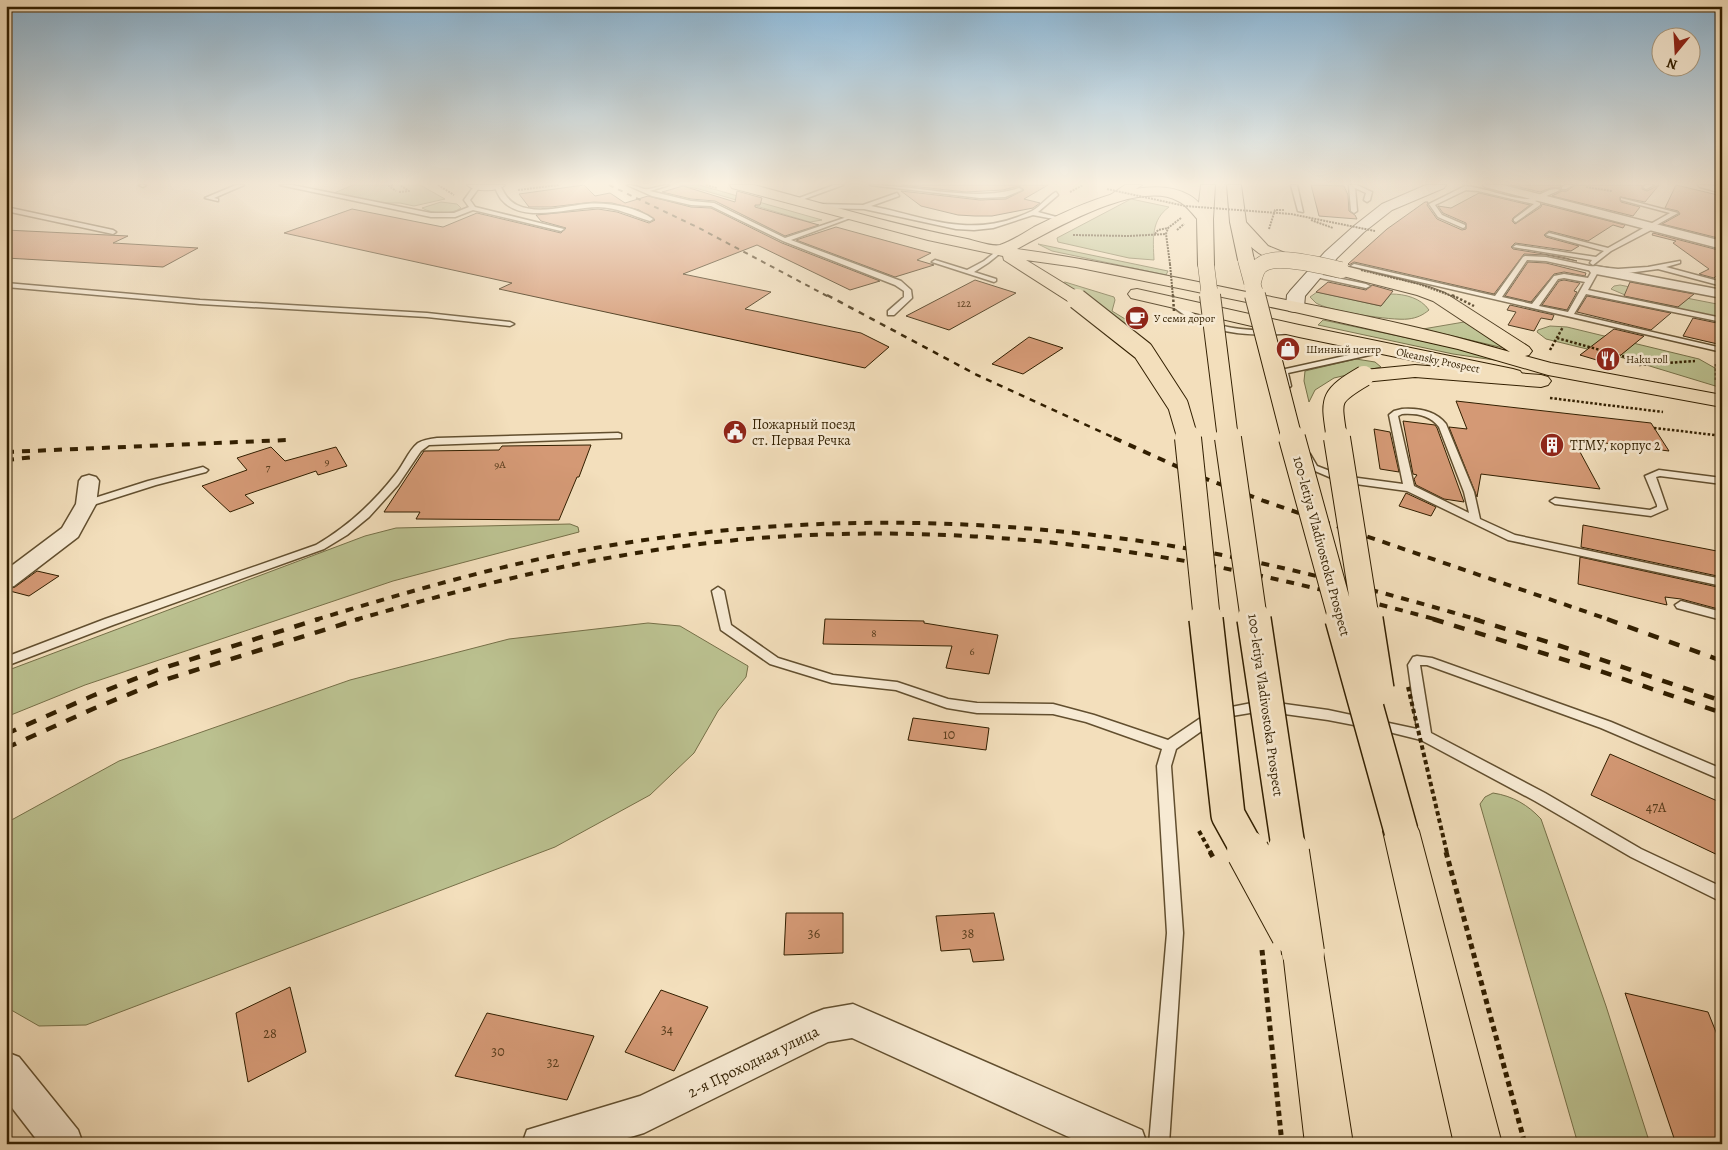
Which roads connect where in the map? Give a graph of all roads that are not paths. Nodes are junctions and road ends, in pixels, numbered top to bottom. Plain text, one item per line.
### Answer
1 (782, 239) edge
2 (789, 239) edge
3 (946, 239) edge
4 (1035, 239) edge
5 (1205, 239) edge
6 (1242, 239) edge
7 (1253, 239) edge
8 (1347, 239) edge
9 (1564, 239) edge
10 (1630, 239) edge
11 (1695, 239) edge
12 (785, 240) junction
13 (1722, 245) edge
14 (1516, 247) dead end
15 (1012, 248) junction
16 (1609, 250) junction
17 (936, 262) dead end
18 (1678, 262) dead end
19 (1350, 268) junction
20 (1658, 268) junction
21 (1593, 270) junction
22 (968, 272) junction
23 (1313, 274) junction
24 (994, 280) dead end
25 (1158, 280) junction
26 (1722, 284) edge
27 (6, 285) edge
28 (1252, 286) junction
29 (1366, 286) dead end
30 (1098, 291) junction
31 (1584, 291) junction
32 (1722, 294) edge
33 (1144, 296) junction
34 (1497, 299) junction
35 (1295, 301) junction
36 (1450, 306) junction
37 (1174, 307) junction
38 (1534, 307) junction
39 (891, 312) dead end
40 (1570, 315) junction
41 (1356, 320) junction
42 (1722, 320) edge
43 (510, 324) dead end
44 (1274, 325) junction
45 (1299, 331) junction
46 (1385, 349) junction
47 (1722, 350) edge
48 (1546, 367) junction
49 (1719, 392) edge
50 (1722, 406) edge
51 (618, 436) dead end
52 (203, 470) dead end
53 (89, 481) dead end
54 (1722, 481) edge
55 (1409, 488) junction
56 (1555, 501) dead end
57 (86, 504) junction
58 (1476, 522) junction
59 (6, 581) edge
60 (1722, 583) edge
61 (718, 591) dead end
62 (1681, 606) dead end
63 (1722, 616) edge
64 (6, 662) edge
65 (1425, 736) junction
66 (1170, 746) junction
67 (1722, 775) edge
68 (1401, 831) junction
69 (1722, 895) edge
70 (1282, 950) junction
71 (6, 1070) edge
72 (64, 1144) edge
73 (541, 1144) edge
74 (1128, 1144) edge
75 (1159, 1144) edge
76 (1329, 1144) edge
77 (1478, 1144) edge

1 - 12 lane
2 - 12 lane
3 - 15 main road, Okeansky Prospect
4 - 15 main road
5 - 70 main road, 100-letiya Vladivostoka Prospect, bridge
6 - 28 main road, 100-letiya Vladivostoku Prospect, bridge
7 - 19 main road, bridge
8 - 23 main road
9 - 16 lane
10 - 16 lane
11 - 13 street
12 - 39 lane
14 - 21 lane
15 - 22 lane
15 - 25 main road, Okeansky Prospect
15 - 30 main road, Okeansky Prospect
15 - 30 main road
15 - 35 main road
16 - 21 lane
17 - 22 lane
18 - 20 lane
19 - 28 main road, bridge
19 - 34 lane
19 - 36 main road
20 - 21 lane
20 - 26 lane
21 - 31 lane
21 - 32 street
21 - 34 lane
21 - 38 lane
22 - 24 lane
23 - 29 lane
23 - 35 main road
25 - 33 main road
25 - 35 main road, Okeansky Prospect
27 - 43 lane
28 - 68 main road, 100-letiya Vladivostoku Prospect, bridge
30 - 33 main road, Okeansky Prospect
30 - 70 main road, bridge
31 - 40 lane
31 - 42 lane
33 - 37 main road, Okeansky Prospect
34 - 38 lane
35 - 41 main road, Okeansky Prospect
35 - 44 main road
36 - 41 main road
36 - 48 main road
37 - 44 main road, Okeansky Prospect
37 - 45 lane
38 - 40 lane
40 - 47 lane
41 - 48 main road, Okeansky Prospect
44 - 45 main road, Okeansky Prospect
45 - 46 main road, Okeansky Prospect
46 - 48 main road, Okeansky Prospect
46 - 55 lane
48 - 49 main road, Okeansky Prospect
48 - 50 main road, Okeansky Prospect
48 - 68 main road, bridge
51 - 64 lane
52 - 57 lane
53 - 57 street
54 - 56 lane
55 - 58 lane
55 - 58 lane
57 - 59 street
58 - 60 lane
61 - 66 lane
62 - 63 lane
65 - 66 lane
65 - 67 lane
65 - 69 lane
66 - 75 lane
68 - 77 main road
70 - 76 main road, 100-letiya Vladivostoka Prospect
71 - 72 street
73 - 74 street, 2-я Проходная улица

